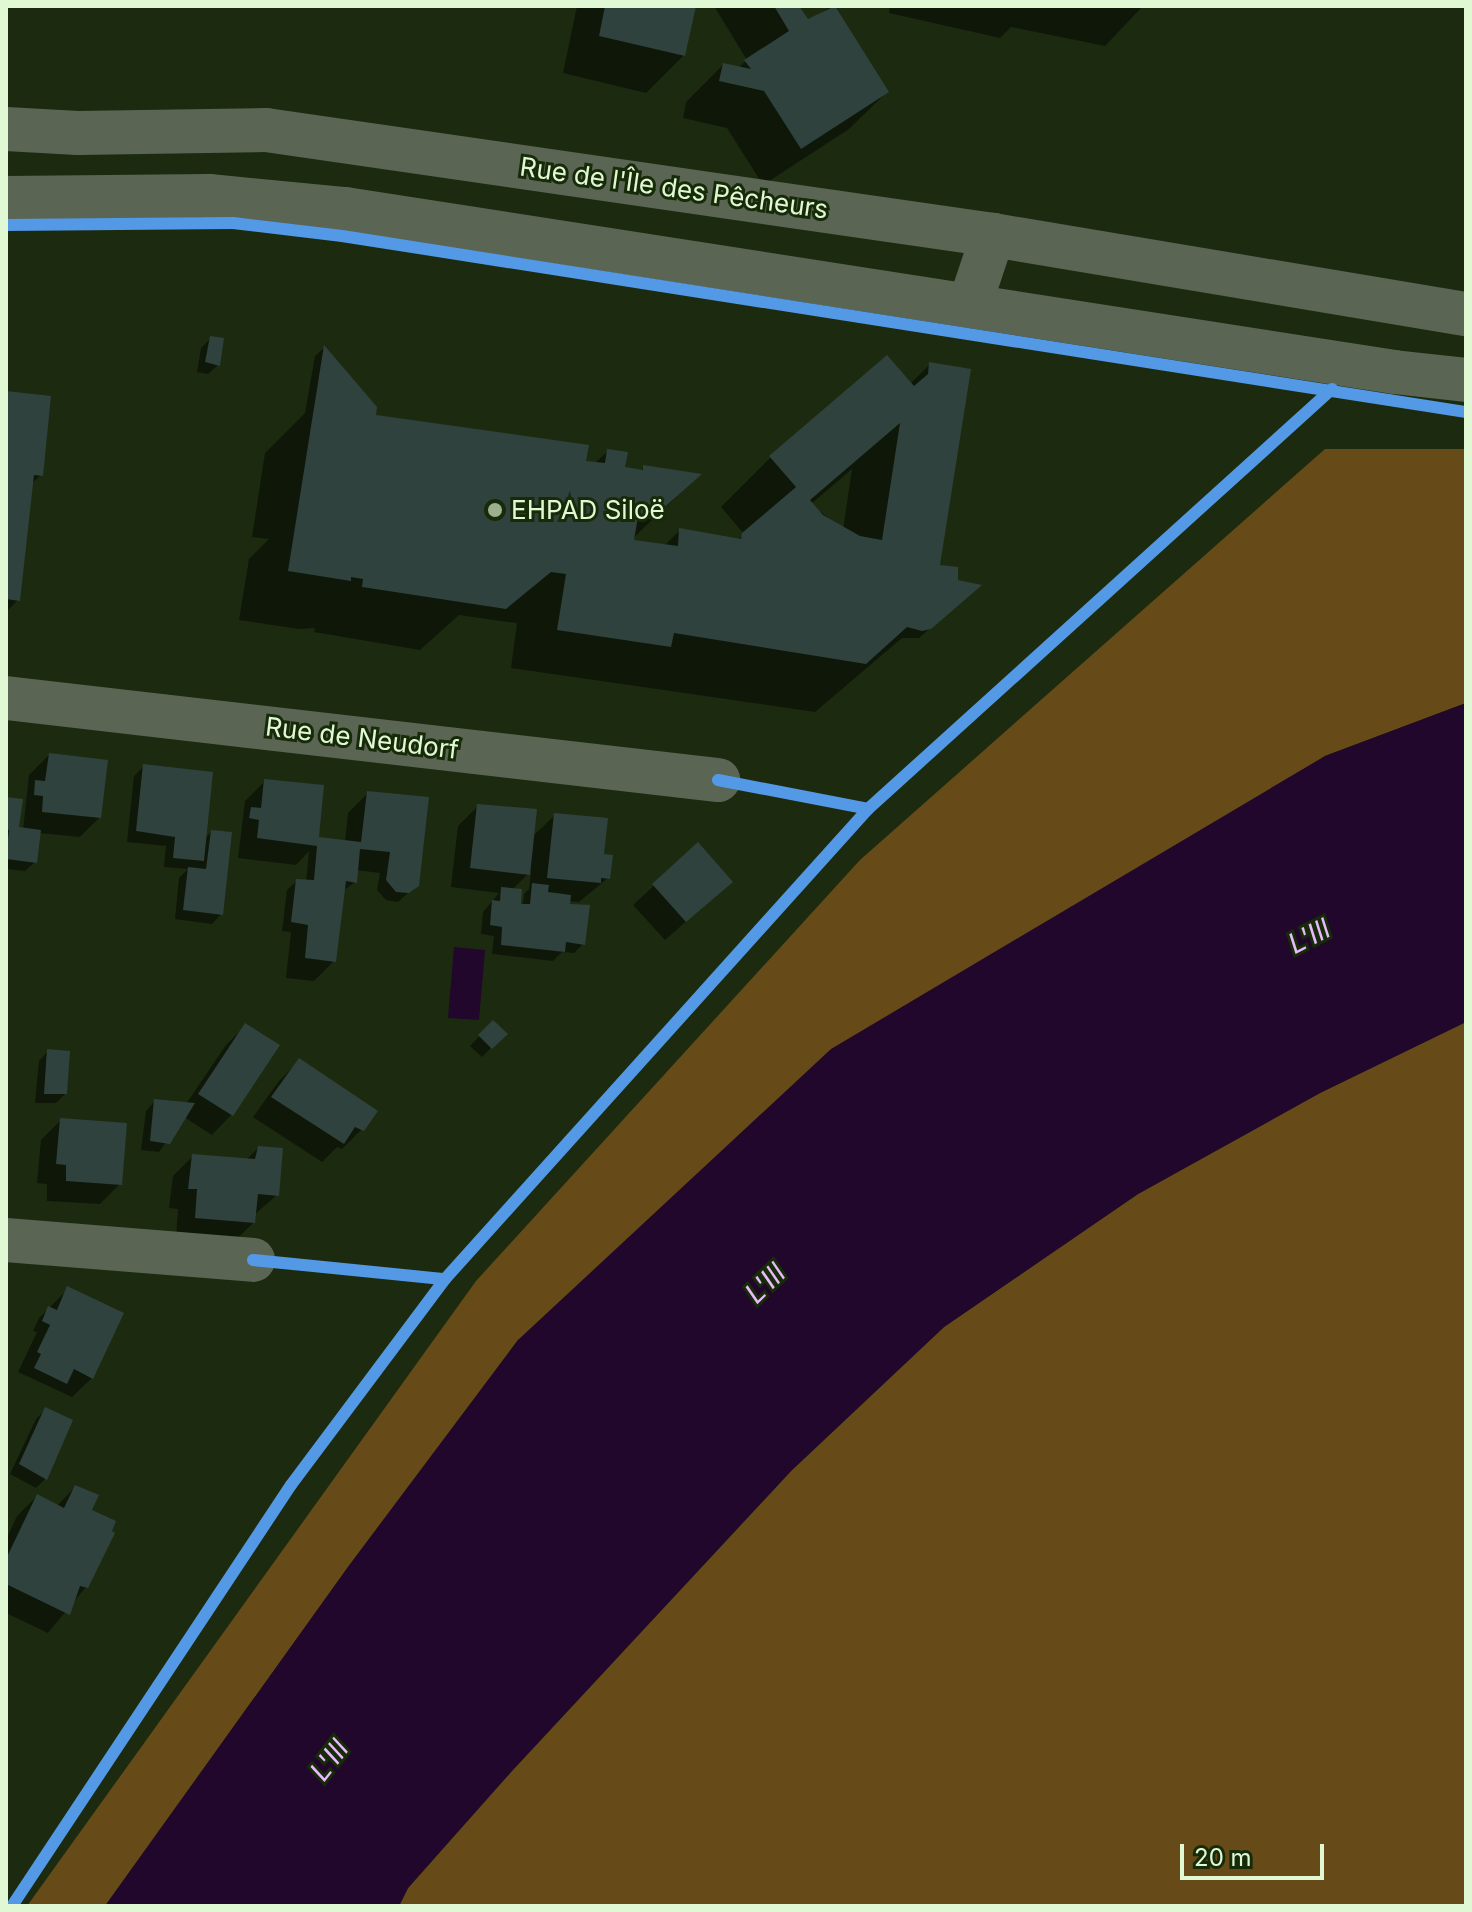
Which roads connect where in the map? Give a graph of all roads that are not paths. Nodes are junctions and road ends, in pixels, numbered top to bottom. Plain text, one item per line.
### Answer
1 (6, 129) edge
2 (355, 142) junction
3 (6, 198) edge
4 (345, 209) junction
5 (993, 235) junction
6 (970, 304) junction
7 (1466, 314) edge
8 (1466, 380) edge
9 (6, 698) edge
10 (718, 780) dead end
11 (6, 1240) edge
12 (253, 1260) dead end

1 - 2 street, Rue de l'Île des Pêcheurs
2 - 4 street
2 - 5 street, Rue de l'Île des Pêcheurs
3 - 4 street
4 - 6 street
5 - 6 street
5 - 7 street, Rue de l'Île des Pêcheurs
6 - 8 street
9 - 10 street, Rue de Neudorf
11 - 12 street

